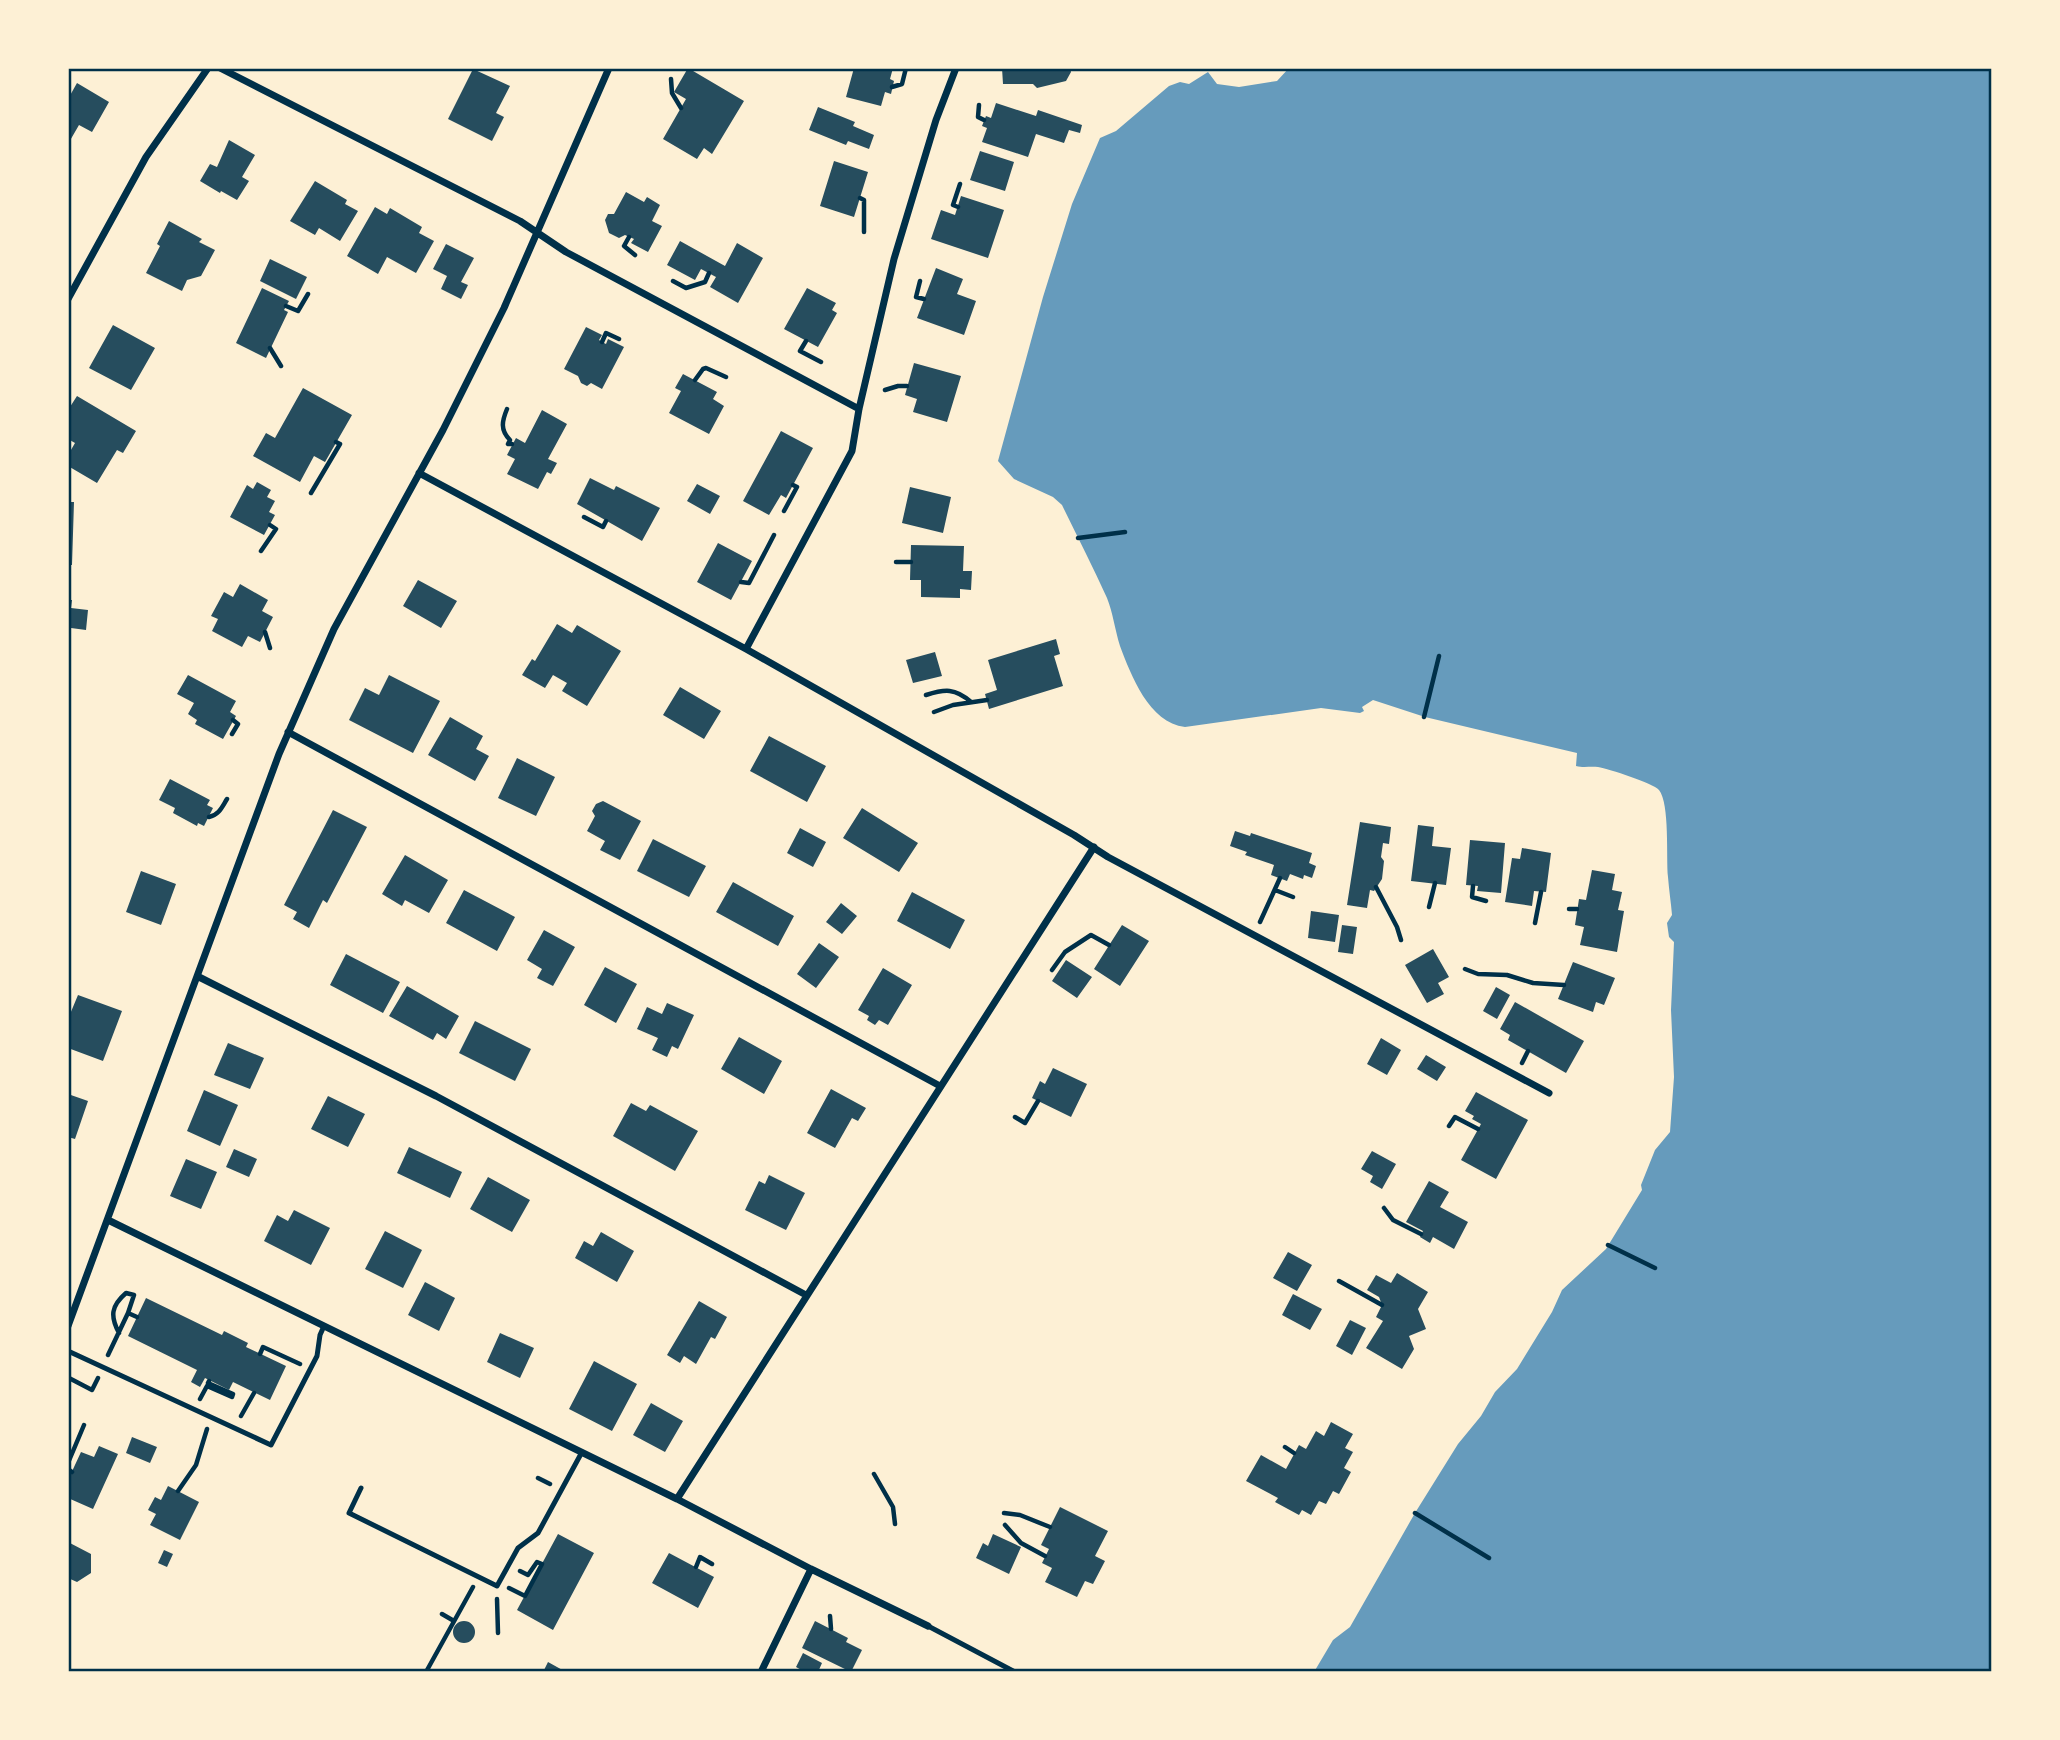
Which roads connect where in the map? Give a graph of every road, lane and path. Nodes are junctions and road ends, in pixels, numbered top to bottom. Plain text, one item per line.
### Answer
1 (208, 68) edge
2 (220, 68) edge
3 (609, 68) edge
4 (906, 68) edge
5 (956, 68) edge
6 (670, 79) dead end
7 (892, 87) dead end
8 (979, 105) dead end
9 (681, 108) dead end
10 (984, 120) dead end
11 (960, 184) dead end
12 (860, 198) dead end
13 (958, 207) dead end
14 (864, 232) dead end
15 (539, 234) junction
16 (629, 237) dead end
17 (635, 255) dead end
18 (709, 273) dead end
19 (673, 281) dead end
20 (920, 281) dead end
21 (308, 293) dead end
22 (68, 299) edge
23 (924, 299) dead end
24 (286, 306) dead end
25 (619, 339) dead end
26 (806, 341) dead end
27 (602, 342) dead end
28 (270, 348) dead end
29 (821, 362) dead end
30 (281, 366) dead end
31 (726, 377) dead end
32 (695, 380) dead end
33 (907, 386) dead end
34 (885, 390) dead end
35 (506, 409) dead end
36 (859, 409) junction
37 (337, 442) dead end
38 (512, 444) dead end
39 (419, 473) junction
40 (793, 485) dead end
41 (311, 493) dead end
42 (784, 511) dead end
43 (584, 517) dead end
44 (606, 521) dead end
45 (270, 525) dead end
46 (1125, 532) dead end
47 (774, 535) dead end
48 (1078, 538) dead end
49 (261, 551) dead end
50 (896, 562) dead end
51 (911, 562) dead end
52 (741, 582) dead end
53 (265, 632) dead end
54 (270, 648) dead end
55 (746, 649) junction
56 (1438, 656) dead end
57 (926, 695) dead end
58 (987, 701) dead end
59 (972, 703) junction
60 (934, 712) dead end
61 (1424, 717) dead end
62 (233, 720) dead end
63 (288, 732) junction
64 (232, 734) dead end
65 (227, 799) dead end
66 (209, 817) dead end
67 (1094, 847) junction
68 (1280, 878) dead end
69 (1435, 883) dead end
70 (1473, 886) dead end
71 (1376, 887) dead end
72 (1275, 890) junction
73 (1541, 892) dead end
74 (1293, 897) dead end
75 (1486, 901) dead end
76 (1429, 907) dead end
77 (1569, 909) dead end
78 (1577, 909) dead end
79 (1535, 923) dead end
80 (1252, 934) junction
81 (1401, 940) dead end
82 (1109, 945) dead end
83 (1465, 969) dead end
84 (1052, 970) dead end
85 (198, 977) junction
86 (1563, 985) dead end
87 (940, 1086) junction
88 (1549, 1093) dead end
89 (1038, 1101) dead end
90 (1015, 1117) dead end
91 (1449, 1126) dead end
92 (1478, 1129) dead end
93 (1384, 1208) dead end
94 (108, 1220) junction
95 (1422, 1234) dead end
96 (1608, 1245) dead end
97 (1655, 1268) dead end
98 (1339, 1281) dead end
99 (806, 1294) junction
100 (1382, 1305) dead end
101 (128, 1314) junction
102 (137, 1317) dead end
103 (68, 1326) edge
104 (324, 1326) junction
105 (119, 1333) junction
106 (68, 1351) edge
107 (260, 1354) dead end
108 (294, 1361) dead end
109 (103, 1367) junction
110 (69, 1378) edge
111 (208, 1383) junction
112 (85, 1386) dead end
113 (254, 1392) dead end
114 (200, 1399) dead end
115 (212, 1418) junction
116 (240, 1418) dead end
117 (84, 1425) dead end
118 (1285, 1447) dead end
119 (582, 1452) junction
120 (1294, 1453) dead end
121 (68, 1463) edge
122 (874, 1474) dead end
123 (361, 1488) dead end
124 (178, 1491) dead end
125 (677, 1499) junction
126 (1004, 1513) dead end
127 (1415, 1513) dead end
128 (895, 1524) dead end
129 (1005, 1525) dead end
130 (1050, 1527) dead end
131 (1045, 1556) dead end
132 (1489, 1558) dead end
133 (712, 1564) dead end
134 (696, 1567) dead end
135 (811, 1569) junction
136 (518, 1570) dead end
137 (496, 1586) junction
138 (472, 1589) dead end
139 (514, 1591) dead end
140 (442, 1614) dead end
141 (830, 1616) dead end
142 (454, 1624) junction
143 (928, 1626) joint
144 (831, 1629) dead end
145 (498, 1633) dead end
146 (426, 1672) edge
147 (761, 1672) edge
148 (1015, 1672) edge

1 - 22 street
2 - 15 street
3 - 15 street
4 - 7 path
5 - 36 street
6 - 9 path
8 - 10 path
11 - 13 path
12 - 14 path
15 - 36 street
15 - 39 street
16 - 17 path
18 - 19 path
20 - 23 path
21 - 24 path
25 - 27 path
26 - 29 path
28 - 30 path
31 - 32 path
33 - 34 path
35 - 38 path
36 - 55 street
37 - 41 path
39 - 55 street
39 - 63 street
40 - 42 path
43 - 44 path
45 - 49 path
46 - 48 path
47 - 52 path
50 - 51 path
53 - 54 path
55 - 67 street
56 - 61 path
57 - 59 path
58 - 59 path
59 - 60 path
62 - 64 path
63 - 85 street
63 - 87 street
65 - 66 path
67 - 80 street
67 - 87 street
68 - 72 path
69 - 76 path
70 - 75 path
71 - 81 path
72 - 74 path
72 - 80 path
73 - 79 path
77 - 78 path
80 - 88 street
82 - 84 path
83 - 86 path
85 - 94 street
85 - 99 street
87 - 99 street
89 - 90 path
91 - 92 path
93 - 95 path
94 - 103 street
94 - 104 street
96 - 97 path
98 - 100 path
99 - 125 street
101 - 102 path
101 - 105 path
101 - 105 path
104 - 115 lane
104 - 119 street
105 - 109 path
106 - 109 lane
107 - 108 path
109 - 115 lane
110 - 112 path
111 - 111 path
111 - 114 path
113 - 116 path
115 - 124 path
117 - 121 path
118 - 120 path
119 - 125 street
119 - 137 lane
122 - 128 path
123 - 137 lane
125 - 135 street
126 - 130 path
127 - 132 path
129 - 131 path
133 - 134 path
135 - 143 street
135 - 147 street
136 - 139 path
137 - 145 path
138 - 142 path
140 - 142 path
141 - 144 path
142 - 146 path
143 - 148 lane

